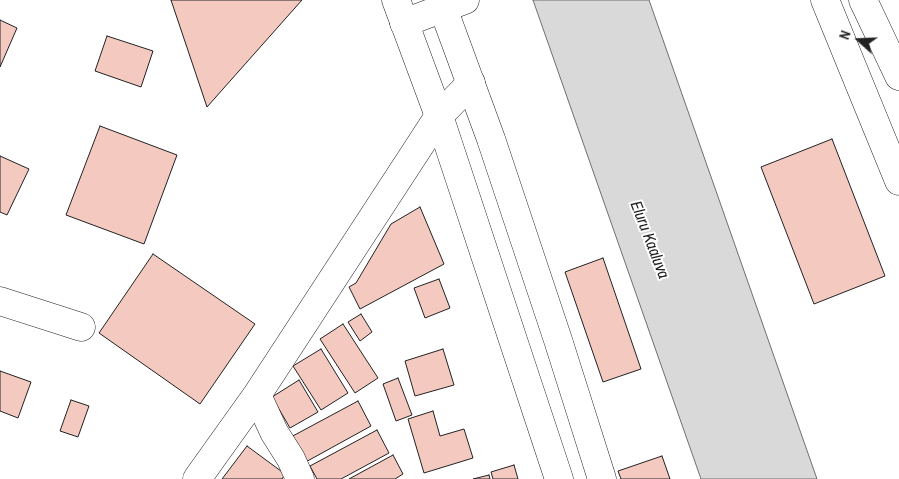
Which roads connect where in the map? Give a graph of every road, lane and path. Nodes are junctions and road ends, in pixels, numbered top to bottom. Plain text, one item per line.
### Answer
1 (863, 0) edge
2 (824, 1) edge
3 (450, 3) edge
4 (400, 12) edge
5 (899, 76) edge
6 (471, 83) junction
7 (439, 116) junction
8 (893, 151) edge
9 (899, 181) edge
10 (0, 301) edge
11 (81, 327) dead end
12 (257, 395) junction
13 (197, 479) edge
14 (300, 479) edge
15 (560, 479) edge
16 (602, 479) edge

1 - 5 main road
2 - 8 main road
3 - 4 main road
3 - 6 main road
4 - 7 main road
6 - 7 main road
6 - 16 main road
7 - 12 main road
7 - 15 main road
8 - 9 main road
10 - 11 main road
12 - 13 main road
12 - 14 main road

